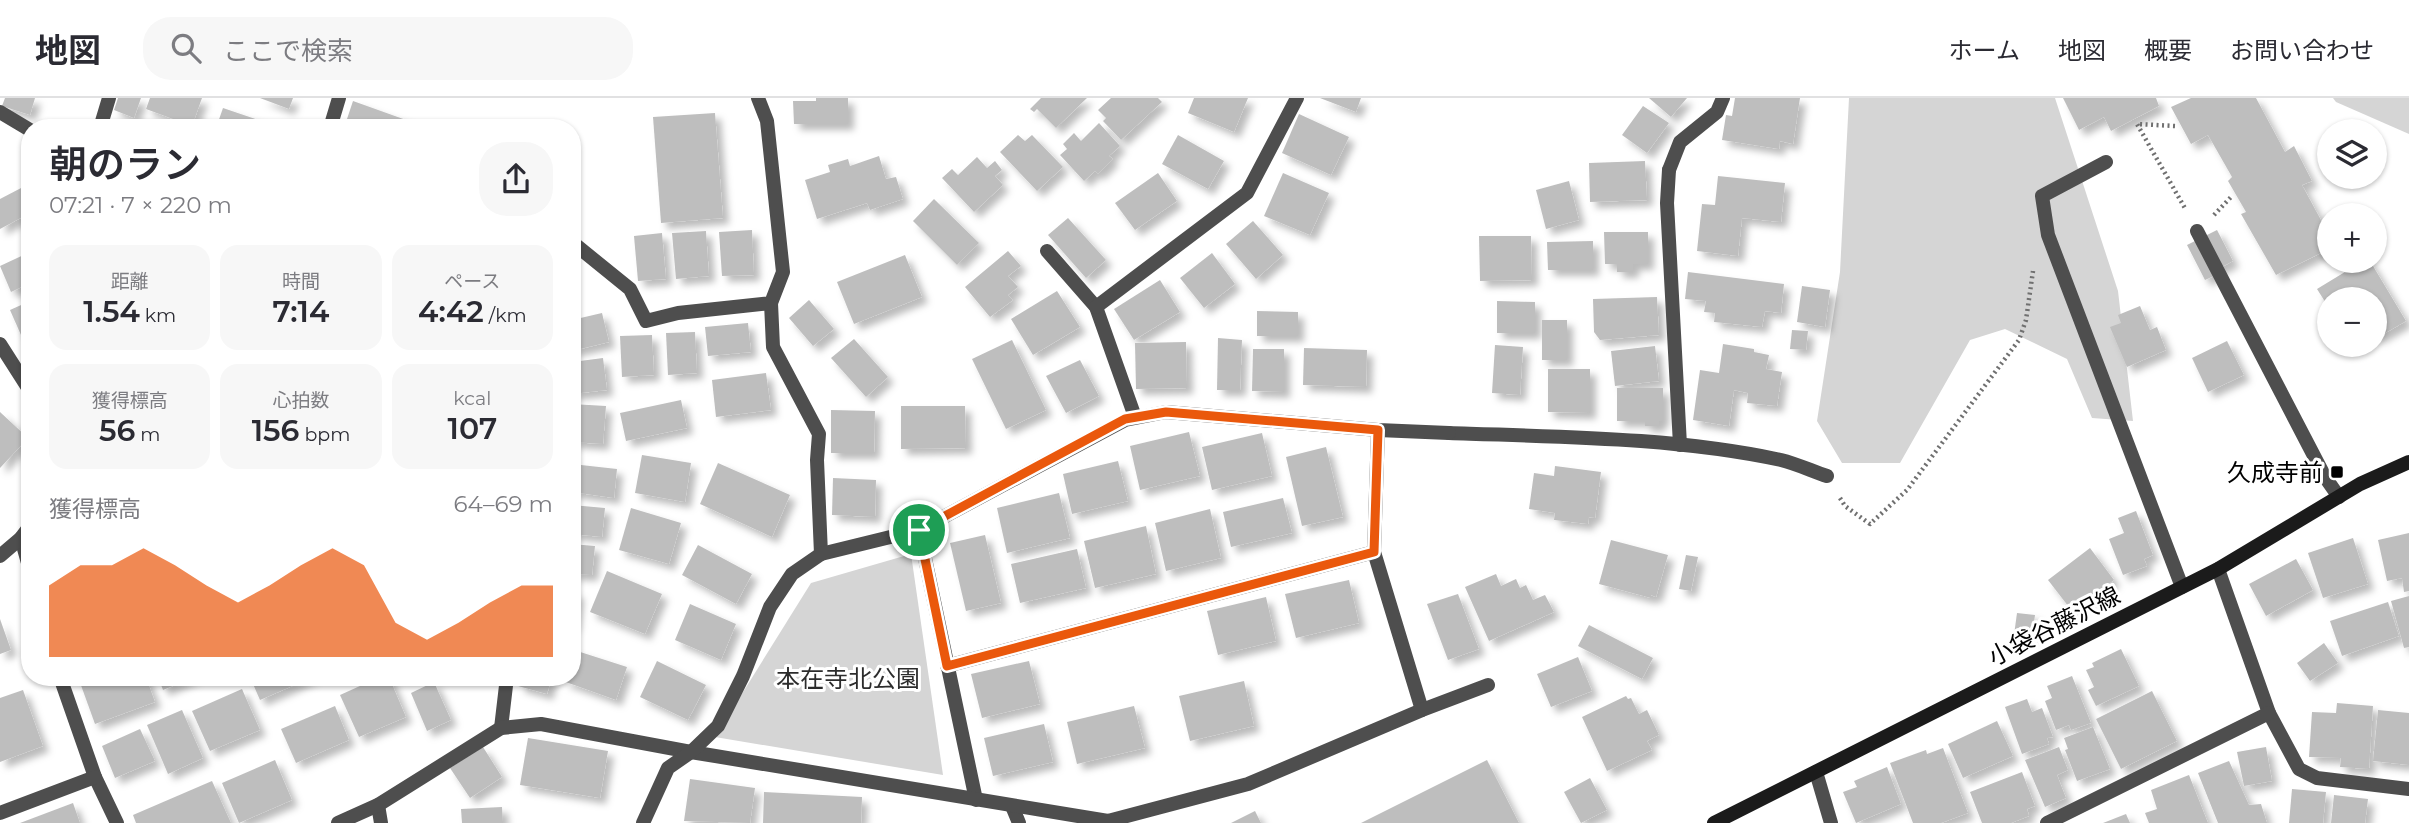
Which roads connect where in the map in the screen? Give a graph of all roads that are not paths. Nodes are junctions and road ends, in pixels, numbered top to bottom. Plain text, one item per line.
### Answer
1 (109, 98) edge
2 (339, 98) edge
3 (758, 98) edge
4 (1297, 98) edge
5 (1723, 98) edge
6 (0, 112) edge
7 (103, 119) edge
8 (333, 119) edge
9 (21, 125) edge
10 (2106, 163) dead end
11 (2197, 231) road end
12 (581, 249) edge
13 (1047, 251) dead end
14 (771, 303) junction
15 (1096, 307) junction
16 (0, 344) edge
17 (21, 377) edge
18 (1135, 417) junction
19 (1378, 430) junction
20 (1680, 445) junction
21 (2409, 462) edge
22 (1827, 476) road end
23 (2339, 497) junction
24 (919, 530) junction
25 (21, 536) edge
26 (1374, 552) junction
27 (821, 554) junction
28 (0, 556) edge
29 (2218, 569) junction
30 (2182, 587) junction
31 (947, 666) junction
32 (1488, 685) dead end
33 (63, 686) edge
34 (506, 686) edge
35 (1422, 710) junction
36 (2269, 713) junction
37 (501, 728) junction
38 (691, 752) junction
39 (1816, 772) junction
40 (95, 777) junction
41 (2409, 789) edge
42 (976, 800) junction
43 (378, 805) junction
44 (1012, 806) junction
45 (0, 813) edge
46 (117, 823) edge
47 (338, 823) edge
48 (381, 823) edge
49 (643, 823) edge
50 (1018, 823) edge
51 (1714, 823) edge
52 (1831, 823) edge
53 (2046, 823) edge

1 - 7 street
2 - 8 street
3 - 14 street
4 - 15 street
5 - 20 street
6 - 9 street
10 - 30 street
11 - 23 street
12 - 14 street
13 - 15 street
14 - 27 street
15 - 18 street
16 - 17 street
18 - 19 street
18 - 24 street
19 - 20 street
19 - 26 street
20 - 22 street
21 - 23 main road, 小袋谷藤沢線
23 - 29 main road, 小袋谷藤沢線
24 - 27 street
24 - 31 street
25 - 28 street
26 - 31 street
26 - 35 street
27 - 38 street
29 - 30 main road, 小袋谷藤沢線
29 - 36 street
30 - 39 main road, 小袋谷藤沢線
31 - 42 street
32 - 35 street
33 - 40 street
34 - 37 street
35 - 44 street
36 - 41 street
36 - 53 street
37 - 38 street
37 - 43 street
38 - 42 street
38 - 49 street
39 - 51 main road, 小袋谷藤沢線
39 - 52 street
40 - 45 street
40 - 46 street
42 - 44 street
43 - 47 street
43 - 48 street
44 - 50 street

